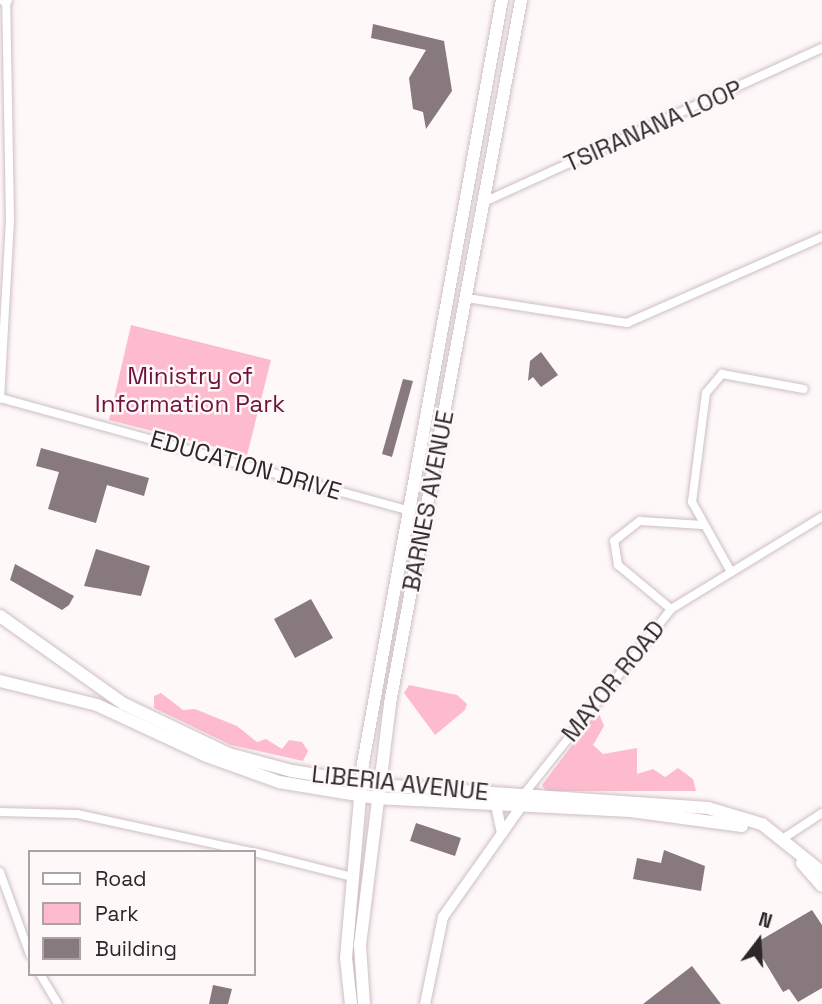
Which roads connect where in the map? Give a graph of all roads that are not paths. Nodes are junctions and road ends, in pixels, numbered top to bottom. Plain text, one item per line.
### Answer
1 (5, 0) edge
2 (502, 0) edge
3 (521, 0) edge
4 (822, 48) edge
5 (484, 202) junction
6 (822, 237) edge
7 (467, 298) junction
8 (804, 389) dead end
9 (0, 399) edge
10 (410, 511) junction
11 (822, 517) edge
12 (702, 525) junction
13 (731, 572) junction
14 (671, 610) junction
15 (0, 616) edge
16 (0, 681) edge
17 (106, 691) junction
18 (97, 705) junction
19 (360, 783) junction
20 (377, 792) junction
21 (359, 796) junction
22 (523, 800) junction
23 (496, 805) junction
24 (0, 812) edge
25 (822, 813) edge
26 (502, 833) junction
27 (781, 840) junction
28 (244, 850) edge
29 (256, 853) edge
30 (0, 872) edge
31 (822, 872) edge
32 (352, 877) junction
33 (822, 886) edge
34 (28, 949) edge
35 (41, 976) edge
36 (58, 1004) edge
37 (351, 1004) edge
38 (364, 1004) edge
39 (425, 1004) edge

1 - 9 street
2 - 10 main road, BARNES AVENUE
3 - 5 main road, BARNES AVENUE
4 - 5 street, TSIRANANA LOOP
5 - 7 main road, BARNES AVENUE
6 - 7 street
7 - 20 main road, BARNES AVENUE
8 - 12 street
9 - 10 street, EDUCATION DRIVE
10 - 19 main road, BARNES AVENUE
11 - 13 street, MAYOR ROAD
12 - 13 street
12 - 14 street
13 - 14 street, MAYOR ROAD
14 - 22 street, MAYOR ROAD
15 - 17 main road, LIBERIA AVENUE
16 - 18 main road, LIBERIA AVENUE
17 - 18 main road
17 - 19 main road, LIBERIA AVENUE
18 - 21 main road, LIBERIA AVENUE
19 - 20 main road, LIBERIA AVENUE
19 - 21 main road, BARNES AVENUE
20 - 21 main road, LIBERIA AVENUE
20 - 22 main road, LIBERIA AVENUE
20 - 23 main road, LIBERIA AVENUE
20 - 38 main road, BARNES AVENUE
21 - 32 main road, BARNES AVENUE
22 - 23 main road, LIBERIA AVENUE
22 - 26 street
22 - 27 main road, LIBERIA AVENUE
23 - 26 street
24 - 28 street
25 - 27 street
26 - 39 street
27 - 31 main road, LIBERIA AVENUE
27 - 33 main road, LIBERIA AVENUE
29 - 32 street
30 - 34 street
32 - 37 main road, BARNES AVENUE
35 - 36 street

